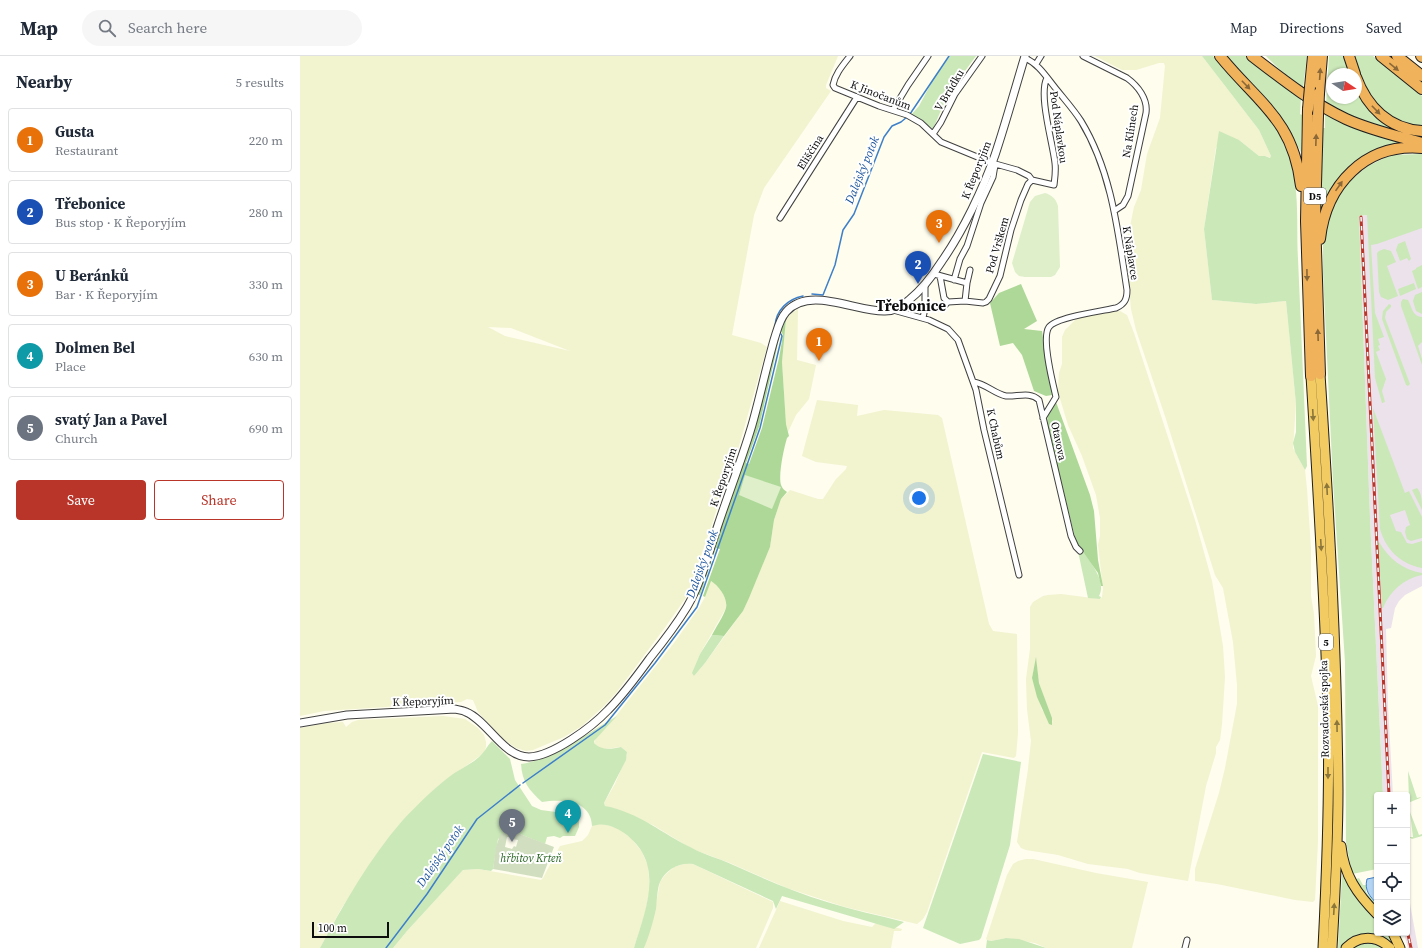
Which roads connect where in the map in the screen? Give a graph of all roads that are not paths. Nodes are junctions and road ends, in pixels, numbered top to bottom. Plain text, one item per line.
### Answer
1 (850, 56) edge
2 (928, 56) edge
3 (982, 56) edge
4 (1041, 56) edge
5 (1083, 56) edge
6 (1220, 56) edge
7 (1252, 56) edge
8 (1261, 56) edge
9 (1313, 56) edge
10 (1322, 56) edge
11 (1349, 56) edge
12 (1381, 56) edge
13 (1396, 56) edge
14 (1025, 57) edge
15 (1036, 64) junction
16 (1353, 68) edge
17 (1422, 76) edge
18 (1047, 78) junction
19 (1362, 87) edge
20 (1422, 89) edge
21 (1306, 90) junction
22 (857, 97) junction
23 (893, 110) junction
24 (1422, 131) edge
25 (933, 134) junction
26 (1422, 144) edge
27 (1422, 148) edge
28 (994, 164) junction
29 (1032, 180) junction
30 (1114, 211) junction
31 (780, 218) dead end
32 (1306, 236) junction
33 (970, 270) dead end
34 (937, 275) junction
35 (1316, 277) junction
36 (954, 280) junction
37 (967, 283) junction
38 (925, 284) junction
39 (965, 301) junction
40 (948, 302) junction
41 (925, 308) junction
42 (893, 310) junction
43 (923, 318) junction
44 (1316, 375) junction
45 (974, 382) junction
46 (1043, 418) junction
47 (1080, 551) dead end
48 (1019, 575) dead end
49 (300, 723) edge
50 (1338, 793) junction
51 (1374, 911) edge
52 (1394, 936) edge
53 (1187, 940) dead end
54 (1185, 948) edge
55 (1323, 948) edge
56 (1332, 948) edge
57 (1346, 948) edge
58 (1390, 948) edge
59 (1400, 948) edge

1 - 22 street, K Jinočanům
2 - 23 street
3 - 25 street, V Brůdku
4 - 15 street
5 - 30 street, Na Klínech
6 -> 32 highway
7 - 21 highway
8 - 21 highway
9 - 21 highway, D5
35 -> 10 highway, D5, bridge
11 - 16 highway
12 -> 20 highway
13 - 17 highway
14 - 15 street, K Náplavce
14 - 28 street, K Řeporyjím
15 - 18 street, K Náplavce
18 - 29 street, Pod Náplavkou
18 - 30 street, K Náplavce
19 -> 24 highway
21 - 26 highway
21 - 32 highway, D5, bridge
22 - 23 street, K Jinočanům
22 - 31 street, Eliščina
23 - 25 street, K Jinočanům
25 - 28 street, K Jinočanům
35 -> 27 highway
28 - 29 street, Pod Náplavkou
28 - 34 street, K Řeporyjím
28 - 36 street, K Řeporyjím
29 - 39 street, Pod Vrškem
30 - 46 street, K Náplavce
32 -> 44 highway, D5
33 - 37 street
34 - 36 street
34 - 38 street, K Řeporyjím
34 - 40 street
44 -> 35 highway, D5
36 - 37 street
37 - 39 street
38 - 41 street
38 - 42 street, K Řeporyjím
39 - 40 street, Pod Vrškem
40 - 41 street, Pod Vrškem
41 - 43 street
42 - 43 street, K Chabům
42 - 49 street, K Řeporyjím
43 - 45 street, K Chabům
50 -> 44 highway, Rozvadovská spojka / 5
44 -> 55 highway, Rozvadovská spojka / 5
45 - 46 street, Otavova
45 - 48 street, K Chabům
46 - 47 street, Otavova
50 - 51 highway
56 -> 50 highway, Rozvadovská spojka / 5
52 - 59 highway
53 - 54 street
57 - 58 highway

